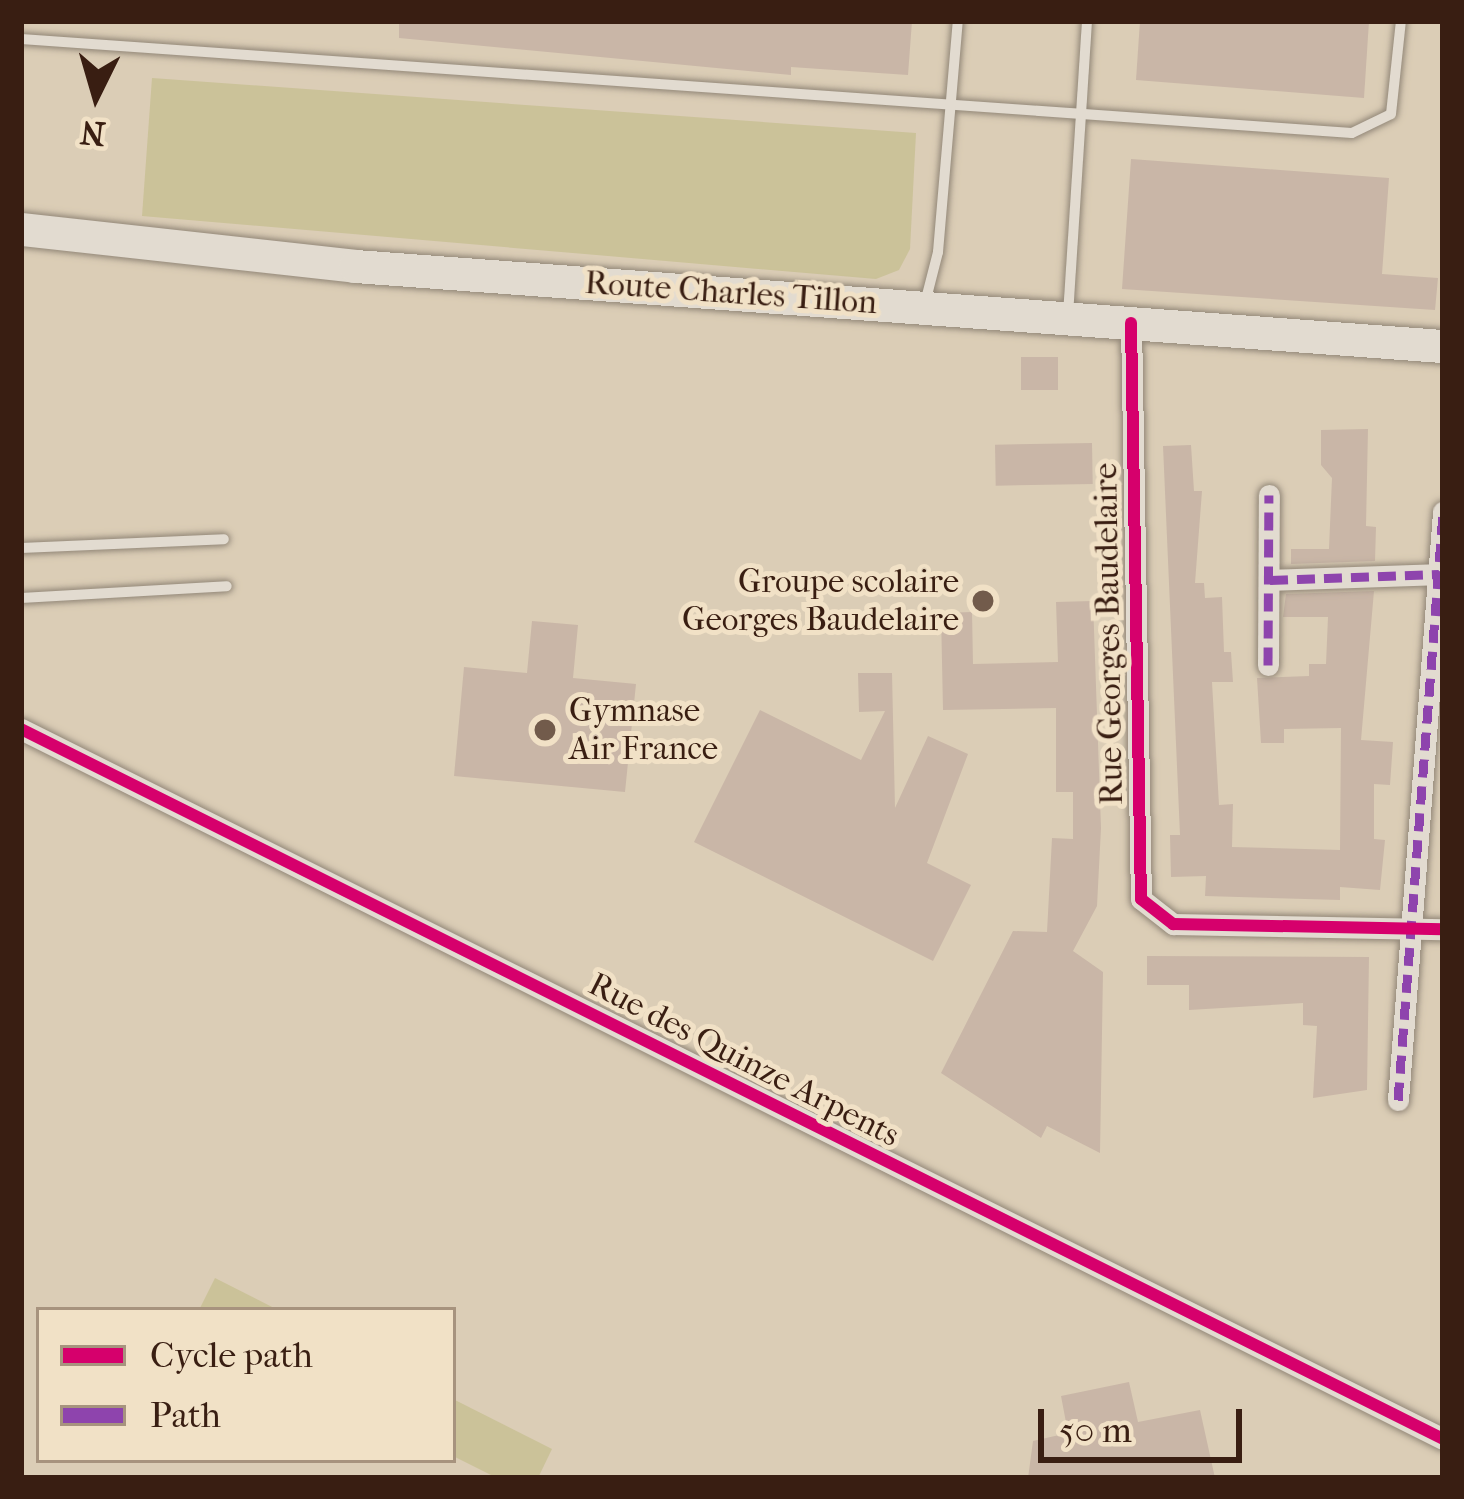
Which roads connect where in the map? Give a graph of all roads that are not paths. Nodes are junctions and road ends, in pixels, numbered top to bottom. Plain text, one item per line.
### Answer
1 (958, 21) edge
2 (1087, 21) edge
3 (1401, 21) edge
4 (21, 39) edge
5 (951, 108) junction
6 (1080, 117) junction
7 (21, 229) edge
8 (924, 306) junction
9 (1068, 318) junction
10 (1130, 323) junction
11 (1443, 346) edge
12 (1269, 495) dead end
13 (1443, 512) edge
14 (224, 539) dead end
15 (21, 548) edge
16 (1439, 574) junction
17 (1270, 580) junction
18 (227, 586) dead end
19 (21, 598) edge
20 (1268, 665) dead end
21 (21, 729) edge
22 (1411, 928) junction
23 (1443, 928) edge
24 (1398, 1100) dead end
25 (1443, 1438) edge

1 - 5 lane
2 - 6 lane
3 - 6 lane
4 - 5 lane
5 - 6 lane
5 - 8 lane
6 - 9 lane
7 - 8 main road, Route Charles Tillon
8 - 9 main road, Route Charles Tillon
9 - 10 main road, Route Charles Tillon
10 - 11 main road, Route Charles Tillon
10 - 22 street, Rue Georges Baudelaire
12 - 17 street
13 - 16 street
14 - 15 lane
16 - 17 street
16 - 22 street
17 - 20 street
18 - 19 lane
21 - 25 street, Rue des Quinze Arpents
22 - 23 street
22 - 24 street

